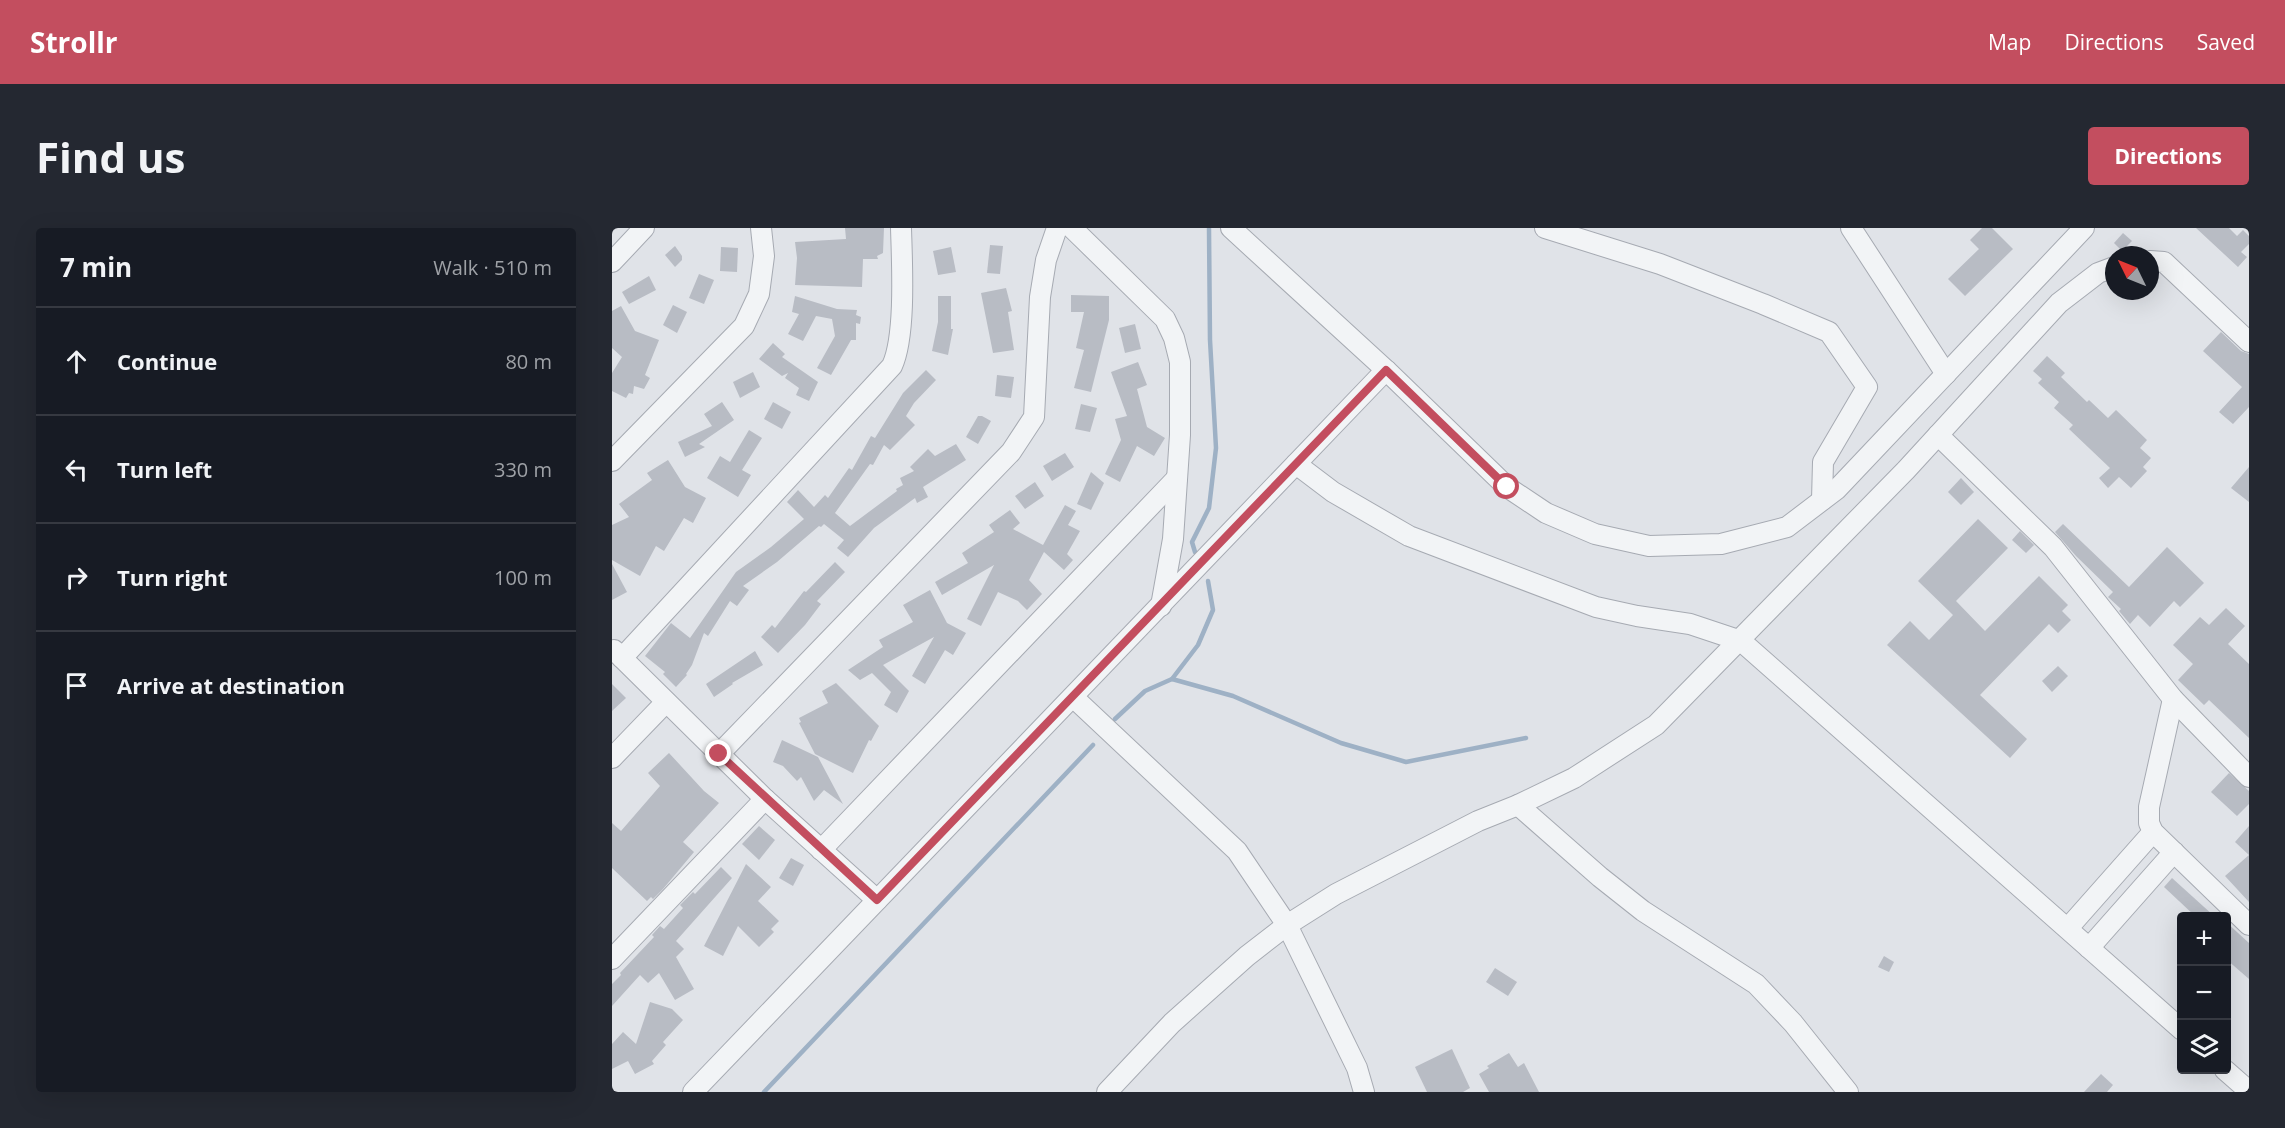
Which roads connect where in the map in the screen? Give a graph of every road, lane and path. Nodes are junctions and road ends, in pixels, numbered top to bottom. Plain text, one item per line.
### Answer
1 (645, 228) edge
2 (761, 228) edge
3 (901, 228) edge
4 (1057, 228) edge
5 (1072, 228) edge
6 (1231, 228) edge
7 (1545, 228) edge
8 (1851, 228) edge
9 (2084, 228) edge
10 (612, 262) edge
11 (2159, 262) edge
12 (2105, 270) edge
13 (2249, 342) edge
14 (1386, 370) junction
15 (1946, 374) junction
16 (1938, 435) junction
17 (612, 461) edge
18 (1296, 465) junction
19 (1177, 478) junction
20 (1822, 500) junction
21 (1161, 606) junction
22 (1741, 641) junction
23 (617, 653) edge
24 (1073, 697) junction
25 (2173, 699) junction
26 (666, 702) junction
27 (719, 754) junction
28 (612, 758) edge
29 (2249, 777) edge
30 (765, 799) junction
31 (1518, 805) junction
32 (2153, 832) junction
33 (821, 850) junction
34 (2174, 852) junction
35 (877, 900) junction
36 (1287, 925) junction
37 (2249, 925) edge
38 (2068, 928) junction
39 (2090, 948) junction
40 (612, 959) edge
41 (2177, 1026) edge
42 (2230, 1074) edge
43 (2249, 1091) edge
44 (693, 1092) edge
45 (1107, 1092) edge
46 (1364, 1092) edge
47 (1848, 1092) edge

1 - 10 street
2 - 17 street
3 - 23 street
4 - 27 street
5 - 19 street
6 - 14 street
7 - 20 street
8 - 15 street
9 - 15 street
11 - 13 street
12 - 16 street
14 - 18 street
14 - 20 street
15 - 20 street
16 - 22 street
16 - 25 street
18 - 21 street
18 - 22 street
19 - 21 street
19 - 33 street
21 - 24 street
22 - 31 street
22 - 38 street
23 - 26 street
24 - 35 street
24 - 36 street
25 - 29 street
25 - 32 street
26 - 27 street
26 - 28 street
27 - 30 street
30 - 33 street
30 - 40 street
31 - 36 street
31 - 47 street
32 - 34 street
32 - 38 street
33 - 35 street
34 - 37 street
34 - 39 street
35 - 44 street
36 - 45 street
36 - 46 street
38 - 39 street
39 - 41 street
42 - 43 street

